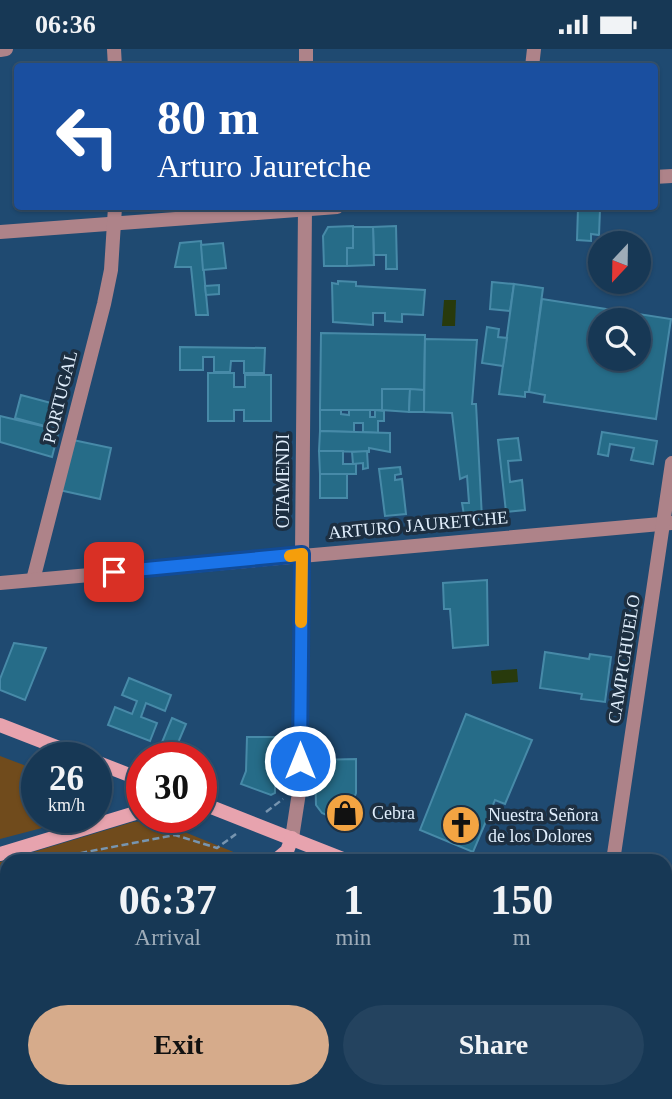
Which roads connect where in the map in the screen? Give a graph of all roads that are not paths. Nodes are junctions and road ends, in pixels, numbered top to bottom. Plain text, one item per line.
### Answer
1 (6, 49) edge
2 (0, 50) edge
3 (115, 210) edge
4 (280, 210) edge
5 (305, 210) edge
6 (116, 223) junction
7 (0, 232) edge
8 (672, 463) edge
9 (668, 523) edge
10 (302, 554) junction
11 (33, 580) junction
12 (0, 583) edge
13 (0, 725) edge
14 (44, 742) edge
15 (217, 809) edge
16 (126, 816) edge
17 (292, 838) junction
18 (0, 854) edge
19 (283, 854) edge
20 (331, 854) edge
21 (614, 854) edge

1 - 2 street
3 - 6 street, PORTUGAL
4 - 6 street
5 - 10 street, OTAMENDI
6 - 7 street
6 - 11 street, PORTUGAL
8 - 9 street, CAMPICHUELO
9 - 10 street, ARTURO JAURETCHE
9 - 21 street, CAMPICHUELO
10 - 11 street, ARTURO JAURETCHE
10 - 17 street, OTAMENDI
11 - 12 street, ARTURO JAURETCHE
13 - 14 main road
15 - 17 main road
16 - 18 main road
17 - 19 main road
17 - 20 main road

